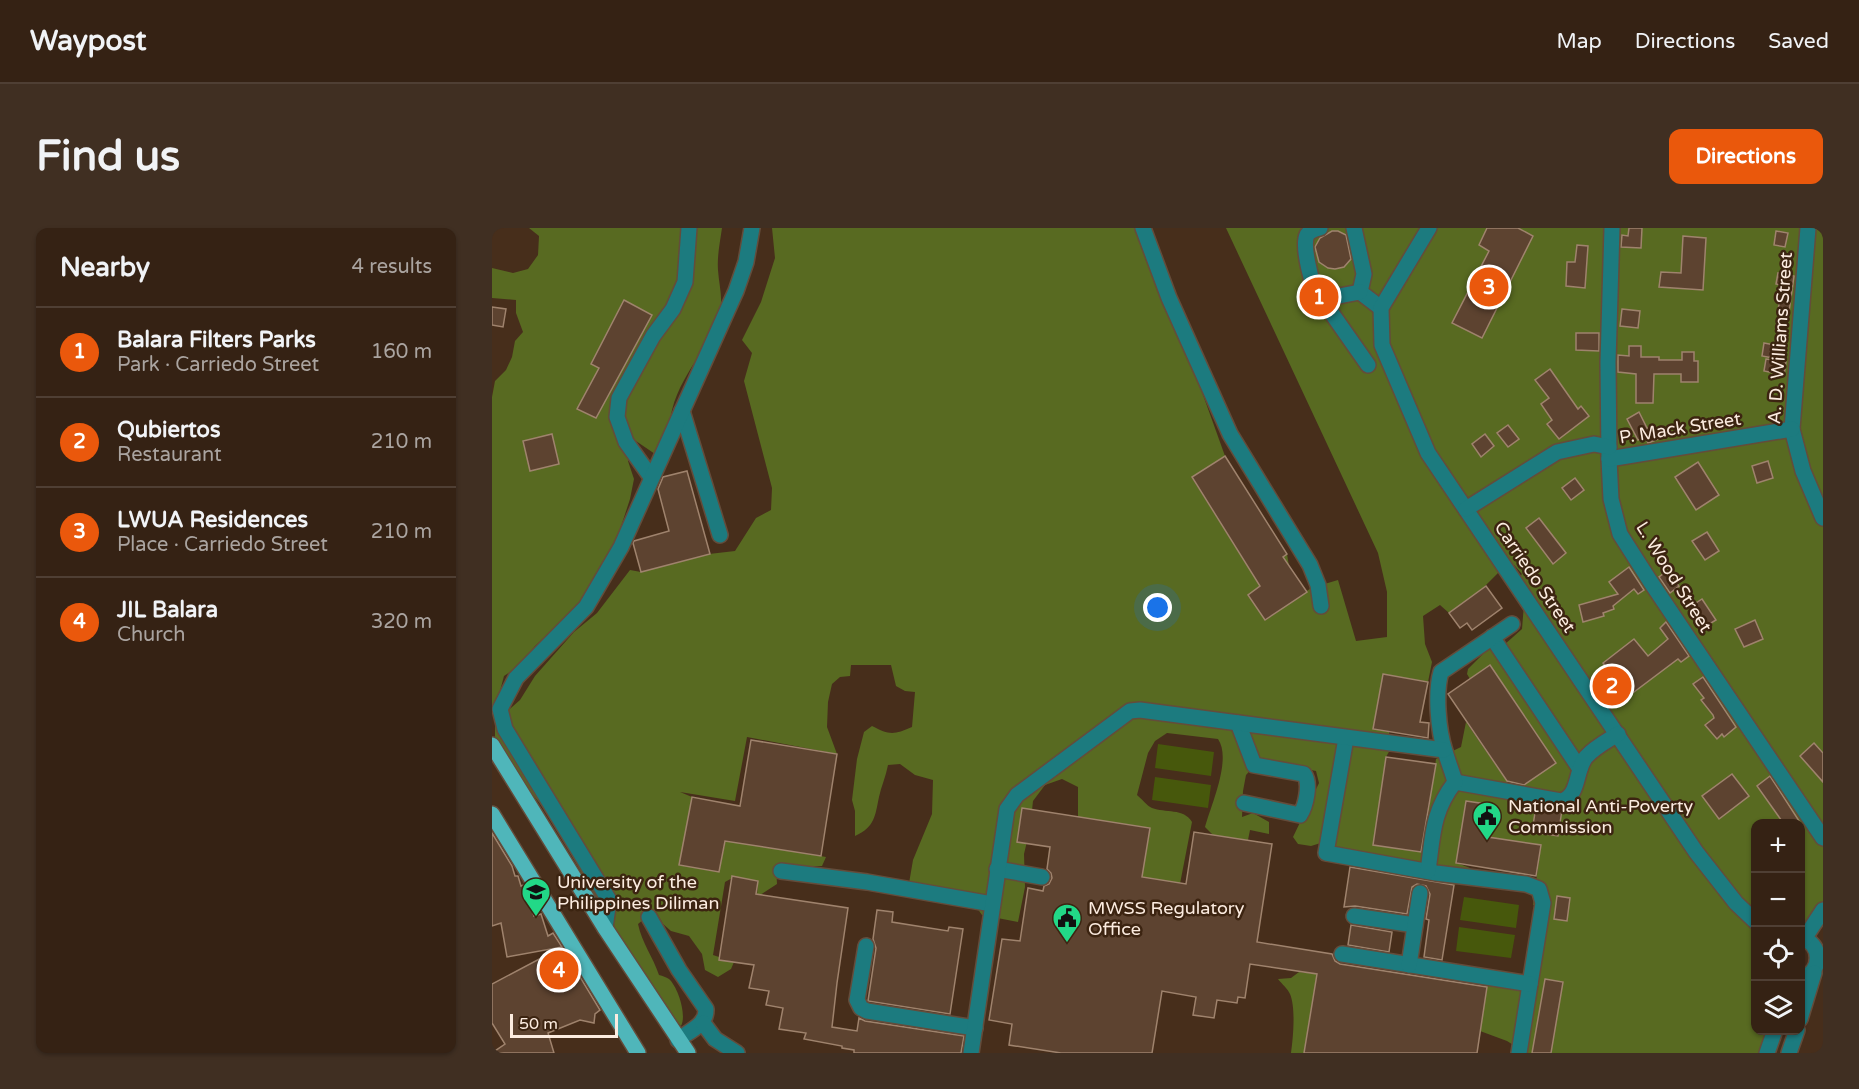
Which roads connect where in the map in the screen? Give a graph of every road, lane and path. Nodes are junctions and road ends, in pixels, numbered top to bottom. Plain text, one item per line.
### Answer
1 (688, 228) edge
2 (752, 228) edge
3 (1143, 228) edge
4 (1320, 228) edge
5 (1354, 228) edge
6 (1429, 228) edge
7 (1612, 228) edge
8 (1808, 228) edge
9 (1360, 292) junction
10 (1323, 299) junction
11 (1381, 308) junction
12 (1368, 365) dead end
13 (682, 411) junction
14 (1792, 429) junction
15 (1609, 453) junction
16 (651, 477) junction
17 (1466, 509) junction
18 (1822, 514) edge
19 (720, 535) dead end
20 (1320, 606) dead end
21 (1512, 624) dead end
22 (1492, 637) junction
23 (1238, 723) junction
24 (1618, 734) junction
25 (1346, 738) junction
26 (492, 745) edge
27 (1444, 750) junction
28 (1580, 768) junction
29 (1455, 782) junction
30 (1244, 803) dead end
31 (492, 814) edge
32 (1823, 838) edge
33 (998, 869) junction
34 (781, 871) dead end
35 (1428, 871) junction
36 (1042, 877) dead end
37 (1420, 893) dead end
38 (992, 904) junction
39 (1823, 910) edge
40 (1354, 916) dead end
41 (649, 918) dead end
42 (1751, 918) edge
43 (1415, 925) junction
44 (605, 928) junction
45 (1805, 935) edge
46 (1805, 940) edge
47 (866, 946) dead end
48 (1822, 951) edge
49 (1341, 954) dead end
50 (1409, 964) junction
51 (1807, 975) edge
52 (1530, 984) junction
53 (703, 1023) junction
54 (975, 1028) junction
55 (1773, 1035) edge
56 (1795, 1035) edge
57 (678, 1040) junction
58 (638, 1053) edge
59 (688, 1053) edge
60 (737, 1053) edge
61 (971, 1053) edge
62 (1519, 1053) edge
63 (1767, 1053) edge
64 (1789, 1053) edge

1 - 16 street
2 - 13 street
3 - 20 street
4 - 10 street
5 - 9 street
6 - 11 street
7 - 15 street, L. Wood Street
8 - 14 street, A. D. Williams Street
9 - 10 street
9 - 11 street
10 - 12 street
11 - 17 street, Carriedo Street
13 - 16 street
13 - 19 street
14 - 15 street, P. Mack Street
14 - 18 street, A. D. Williams Street
15 - 17 street, P. Mack Street
15 - 32 street, L. Wood Street
16 - 44 street
17 - 24 street, Carriedo Street
21 - 22 street
22 - 27 street
22 - 28 street
23 - 25 street
23 - 30 street
23 - 33 street
24 - 28 street
24 - 42 street, Carriedo Street
25 - 27 street
25 - 35 street
26 - 44 main road
27 - 29 street
28 - 29 street
29 - 35 street
31 - 58 main road
33 - 36 street
33 - 38 street
34 - 38 street
35 - 52 street
37 - 43 street
38 - 54 street
39 - 45 street
40 - 43 street
41 - 53 street
43 - 50 street
44 - 57 main road
46 - 48 street
47 - 54 street
48 - 51 street
49 - 50 street
50 - 52 street
52 - 62 street
53 - 57 street
53 - 60 street
54 - 61 street
55 - 63 street
56 - 64 street
57 - 59 main road

